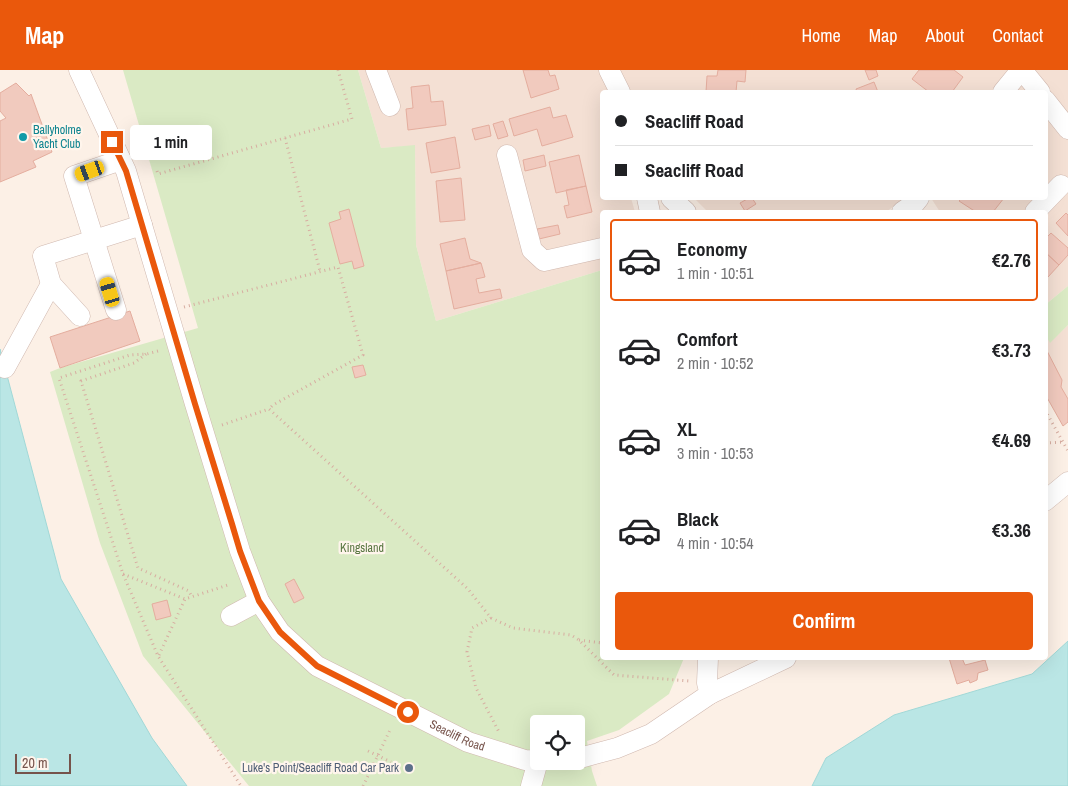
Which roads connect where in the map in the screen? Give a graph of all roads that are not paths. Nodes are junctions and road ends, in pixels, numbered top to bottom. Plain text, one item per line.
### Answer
1 (79, 70) edge
2 (376, 70) edge
3 (609, 70) edge
4 (1022, 70) edge
5 (619, 90) edge
6 (1005, 90) edge
7 (1038, 90) edge
8 (1048, 104) edge
9 (390, 106) dead end
10 (1068, 129) edge
11 (508, 155) dead end
12 (121, 160) junction
13 (1061, 186) dead end
14 (1048, 196) edge
15 (674, 200) edge
16 (684, 210) edge
17 (142, 225) junction
18 (94, 241) junction
19 (600, 248) edge
20 (51, 284) junction
21 (116, 310) dead end
22 (80, 316) dead end
23 (5, 368) dead end
24 (1068, 482) edge
25 (1048, 499) edge
26 (259, 601) junction
27 (232, 616) dead end
28 (708, 660) edge
29 (781, 660) edge
30 (709, 688) junction
31 (585, 757) edge
32 (530, 760) edge
33 (536, 770) edge
34 (531, 786) edge

1 - 12 street, Seacliff Road
2 - 9 street
3 - 5 street
4 - 6 street
4 - 7 street
8 - 10 street
11 - 19 street
12 - 17 street, Seacliff Road
12 - 18 street
13 - 14 street
15 - 16 street
17 - 18 street
17 - 26 street, Seacliff Road
18 - 20 street
18 - 21 street
20 - 22 street
20 - 23 street
24 - 25 street
26 - 27 street
26 - 32 street, Seacliff Road
28 - 30 street
29 - 30 street
30 - 31 street
33 - 34 street

